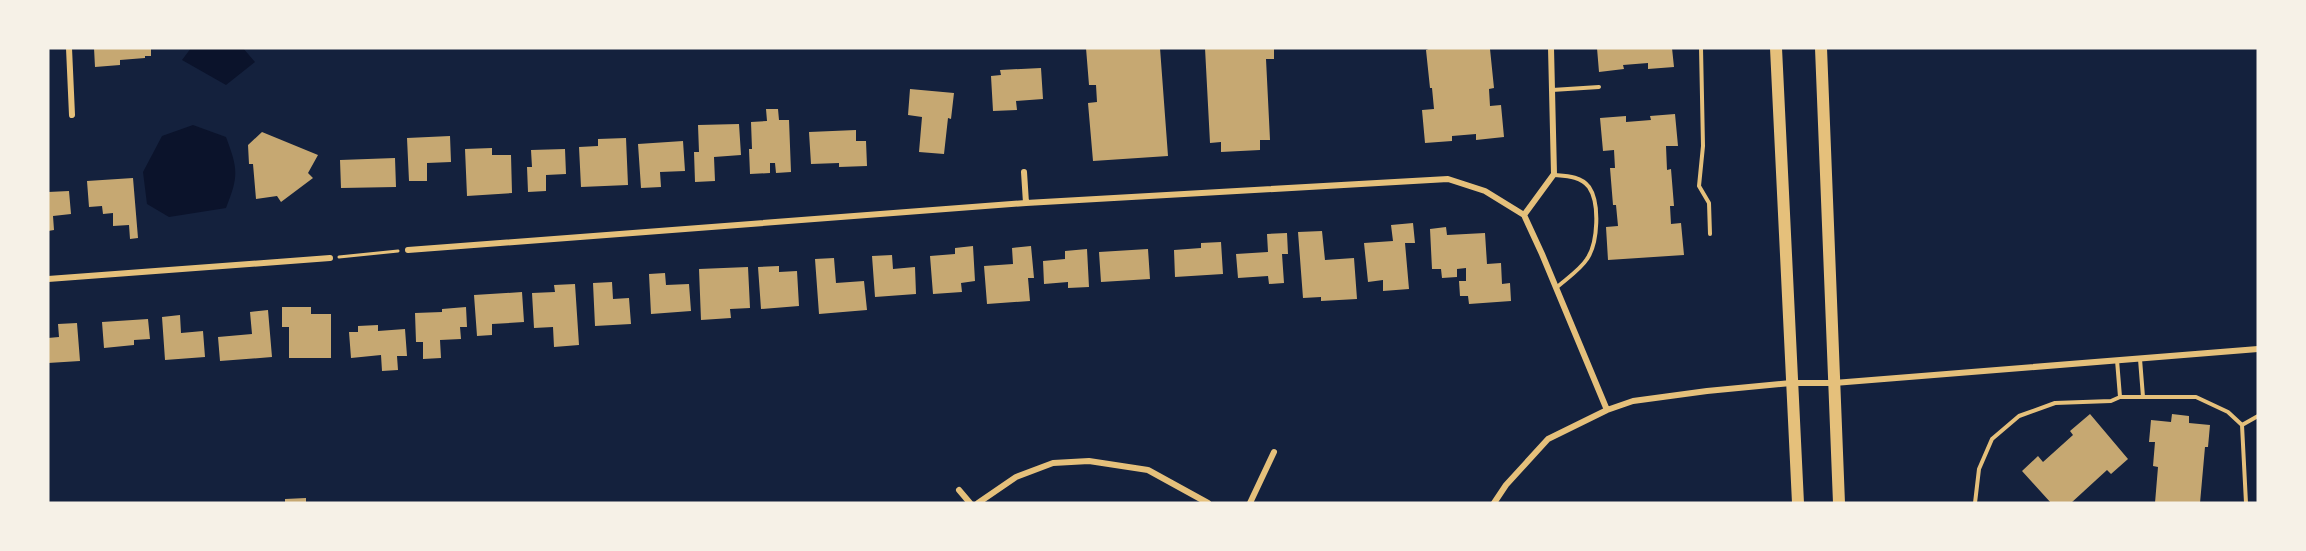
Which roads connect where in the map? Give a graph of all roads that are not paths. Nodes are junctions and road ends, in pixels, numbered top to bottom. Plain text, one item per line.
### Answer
1 (69, 48) edge
2 (1551, 48) edge
3 (1701, 48) edge
4 (1776, 48) edge
5 (1821, 48) edge
6 (1599, 87) dead end
7 (1552, 90) junction
8 (72, 116) dead end
9 (1024, 172) dead end
10 (1554, 175) junction
11 (1026, 203) junction
12 (1524, 215) junction
13 (1710, 234) dead end
14 (408, 250) road end
15 (330, 258) road end
16 (48, 279) edge
17 (1556, 288) junction
18 (2258, 349) edge
19 (2140, 358) junction
20 (2117, 360) junction
21 (1834, 382) junction
22 (1791, 383) junction
23 (2120, 397) junction
24 (2143, 397) junction
25 (1607, 410) junction
26 (2258, 416) edge
27 (2242, 425) junction
28 (1274, 452) dead end
29 (959, 490) dead end
30 (970, 503) edge
31 (978, 503) edge
32 (1208, 503) edge
33 (1250, 503) edge
34 (1494, 503) edge
35 (1798, 503) edge
36 (1839, 503) edge
37 (1975, 503) edge
38 (2246, 503) edge

1 - 8 street
2 - 7 street
3 - 13 lane
4 - 22 highway
5 - 21 highway
6 - 7 lane
7 - 10 street
9 - 11 street
10 - 12 street
10 - 17 lane
11 - 12 street
11 - 14 street
12 - 17 street
15 - 16 street
17 - 25 street
18 - 19 street
19 - 20 street
19 - 24 lane
20 - 21 street
20 - 23 lane
21 - 22 street
21 - 36 highway
22 - 25 street
22 - 35 highway
23 - 24 lane
23 - 37 lane
24 - 27 lane
25 - 34 street
26 - 27 lane
27 - 38 lane
28 - 33 street
29 - 30 street
31 - 32 street

